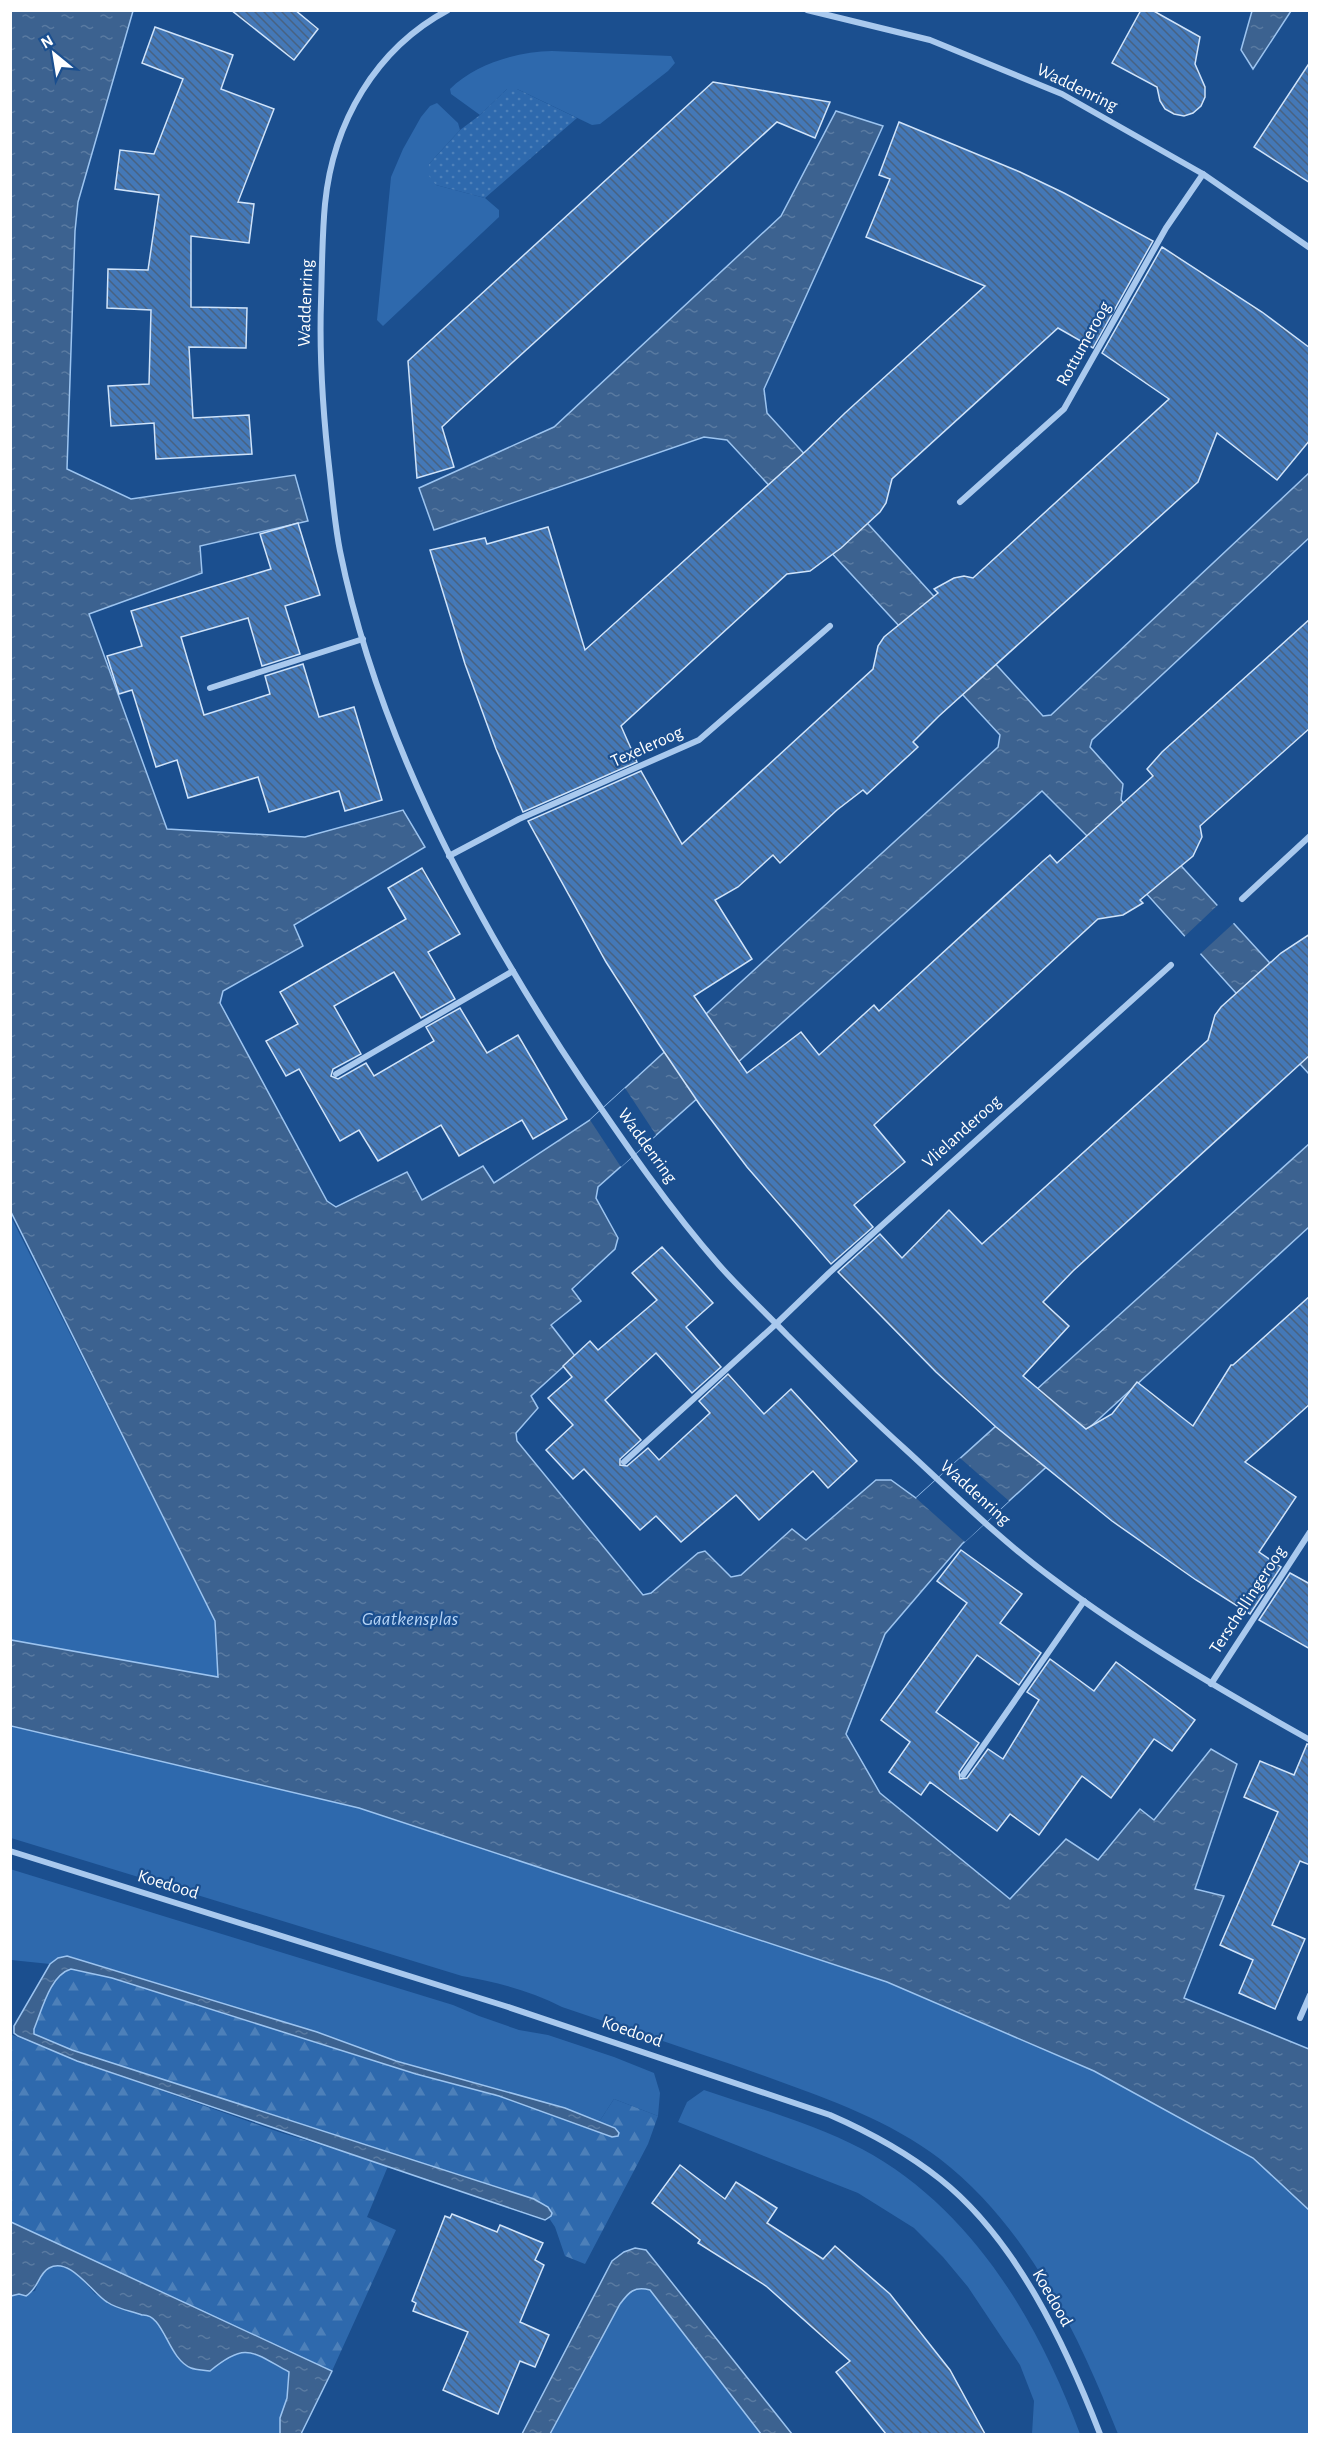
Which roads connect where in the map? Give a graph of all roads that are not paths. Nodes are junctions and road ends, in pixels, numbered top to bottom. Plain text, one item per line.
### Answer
1 (448, 10) edge
2 (807, 10) edge
3 (1203, 174) junction
4 (1310, 248) edge
5 (960, 502) dead end
6 (830, 626) dead end
7 (363, 639) junction
8 (210, 688) dead end
9 (1310, 836) edge
10 (449, 856) junction
11 (1242, 899) dead end
12 (1171, 965) dead end
13 (513, 971) junction
14 (336, 1074) dead end
15 (776, 1324) junction
16 (624, 1462) dead end
17 (1310, 1532) edge
18 (1084, 1601) junction
19 (1211, 1684) junction
20 (1310, 1740) edge
21 (963, 1776) dead end
22 (10, 1851) edge
23 (1310, 1995) edge
24 (1299, 2018) dead end
25 (1100, 2434) edge

1 - 7 street, Waddenring
2 - 3 street, Waddenring
3 - 4 street, Waddenring
3 - 5 street, Rottumeroog
6 - 10 street, Texeleroog
7 - 8 street
7 - 10 street, Waddenring
9 - 11 street
10 - 13 street, Waddenring
12 - 15 street, Vlielanderoog
13 - 14 street
13 - 15 street, Waddenring
15 - 16 street
15 - 18 street, Waddenring
17 - 19 street, Terschellingeroog
18 - 19 street, Waddenring
18 - 21 street
19 - 20 street, Waddenring
22 - 25 street, Koedood
23 - 24 street

